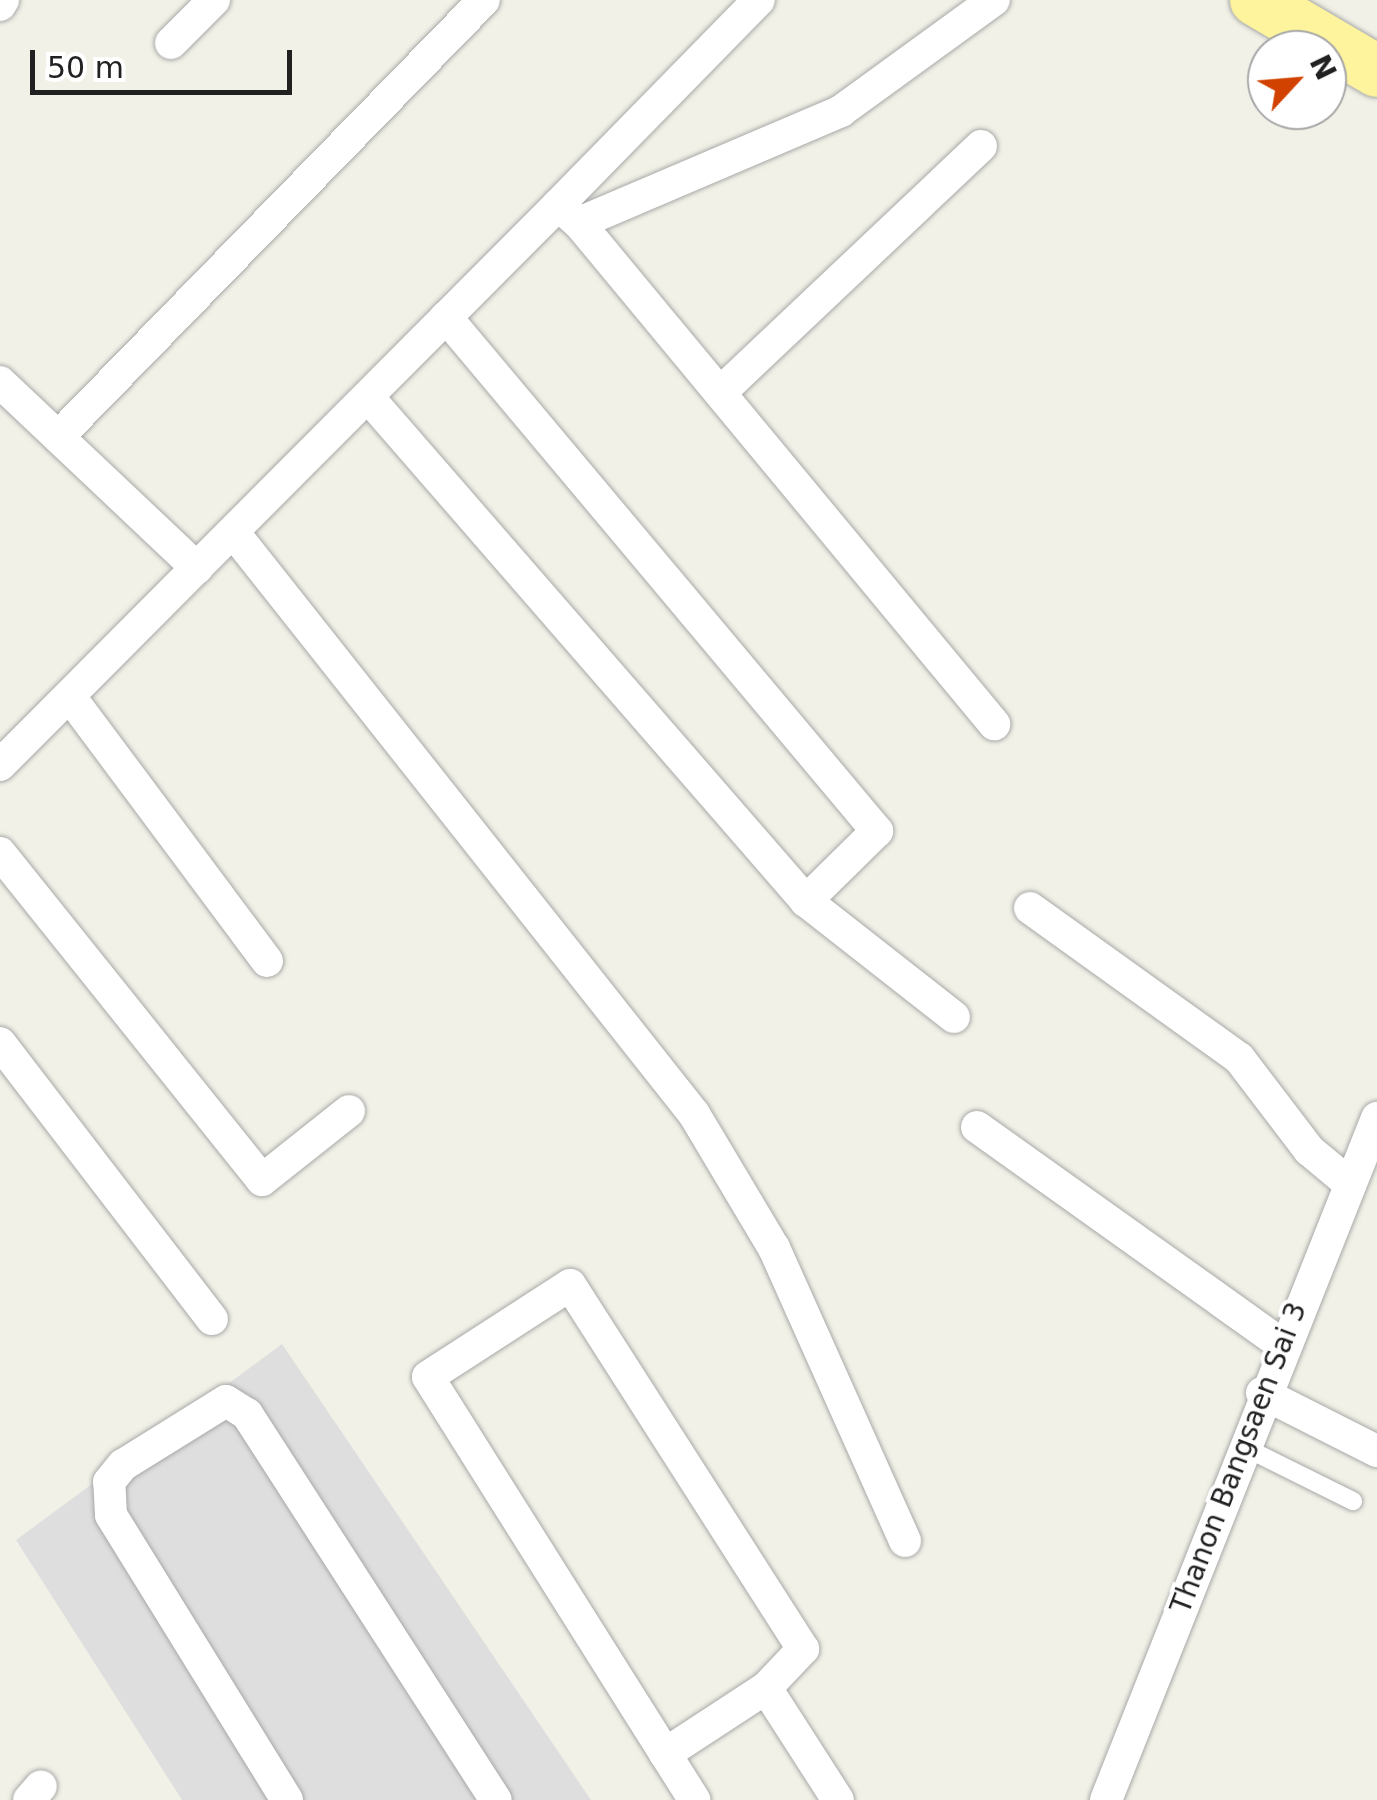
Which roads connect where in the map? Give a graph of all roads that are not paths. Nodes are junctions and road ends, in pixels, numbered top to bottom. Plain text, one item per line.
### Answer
1 (214, 0) edge
2 (484, 0) edge
3 (759, 0) edge
4 (994, 0) edge
5 (1256, 0) edge
6 (171, 43) dead end
7 (1377, 72) edge
8 (981, 146) dead end
9 (569, 214) junction
10 (446, 317) junction
11 (0, 382) edge
12 (723, 390) junction
13 (368, 398) junction
14 (58, 437) junction
15 (234, 533) junction
16 (197, 568) junction
17 (71, 698) junction
18 (994, 724) dead end
19 (0, 764) edge
20 (0, 853) edge
21 (806, 901) junction
22 (1030, 908) dead end
23 (267, 961) dead end
24 (954, 1017) dead end
25 (0, 1043) edge
26 (349, 1111) dead end
27 (1377, 1118) edge
28 (977, 1127) dead end
29 (1350, 1184) junction
30 (212, 1320) dead end
31 (1281, 1344) junction
32 (1262, 1394) junction
33 (1242, 1446) junction
34 (1377, 1451) edge
35 (1353, 1501) dead end
36 (905, 1541) dead end
37 (766, 1688) junction
38 (666, 1754) junction
39 (287, 1800) edge
40 (496, 1800) edge
41 (694, 1800) edge
42 (838, 1800) edge
43 (1106, 1800) edge

1 - 6 street
2 - 14 street
3 - 9 street
4 - 9 street
5 - 7 main road
8 - 12 street
9 - 10 street
9 - 12 street
10 - 13 street
10 - 21 street
11 - 14 street
12 - 18 street
13 - 15 street
13 - 21 street
14 - 16 street
15 - 16 street
15 - 36 street
16 - 17 street
17 - 19 street
17 - 23 street
20 - 26 street
21 - 24 street
22 - 29 street
25 - 30 street
27 - 29 street, Thanon Bangsaen Sai 3
28 - 31 street
29 - 31 street, Thanon Bangsaen Sai 3
31 - 32 street, Thanon Bangsaen Sai 3
32 - 33 street, Thanon Bangsaen Sai 3
32 - 34 street
33 - 35 lane
33 - 43 street, Thanon Bangsaen Sai 3
37 - 38 street
37 - 38 street
37 - 42 street
38 - 41 street
39 - 40 street

